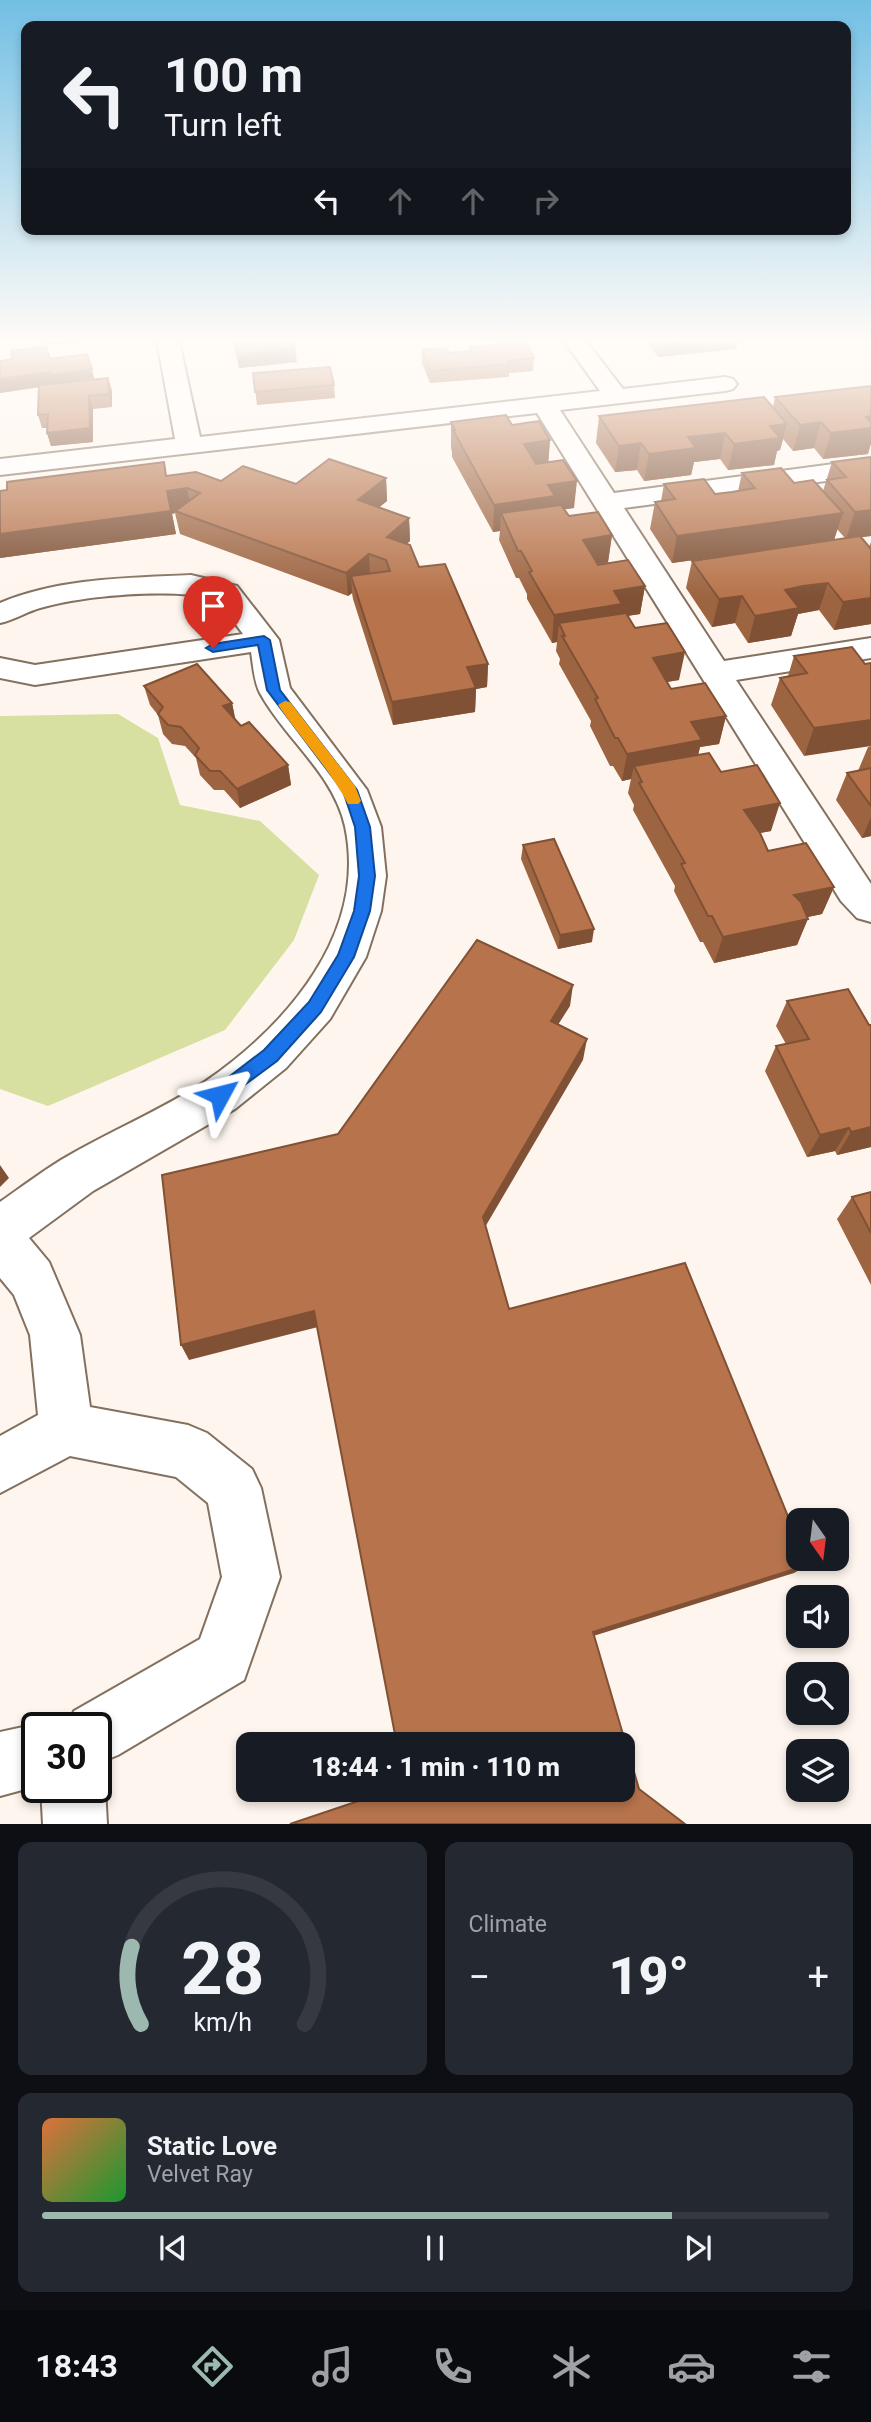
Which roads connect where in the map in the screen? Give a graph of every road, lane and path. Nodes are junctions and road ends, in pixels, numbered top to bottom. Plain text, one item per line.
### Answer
1 (185, 426) edge
2 (352, 426) edge
3 (558, 426) edge
4 (189, 445) junction
5 (0, 467) edge
6 (871, 467) edge
7 (606, 502) junction
8 (0, 614) edge
9 (264, 640) junction
10 (871, 648) edge
11 (0, 668) edge
12 (715, 673) junction
13 (871, 907) edge
14 (0, 1230) edge
15 (0, 1240) edge
16 (65, 1429) junction
17 (0, 1466) edge
18 (112, 1723) edge
19 (21, 1759) edge
20 (0, 1764) edge
21 (74, 1803) edge
22 (75, 1824) edge

1 - 4 street
2 - 4 street
3 - 7 street
4 - 5 street
6 - 7 street
7 - 12 street
8 - 9 street
9 - 11 street
9 - 14 street
10 - 12 street
12 - 13 street
15 - 16 street
16 - 17 street
16 - 18 street
19 - 20 street
21 - 22 street

